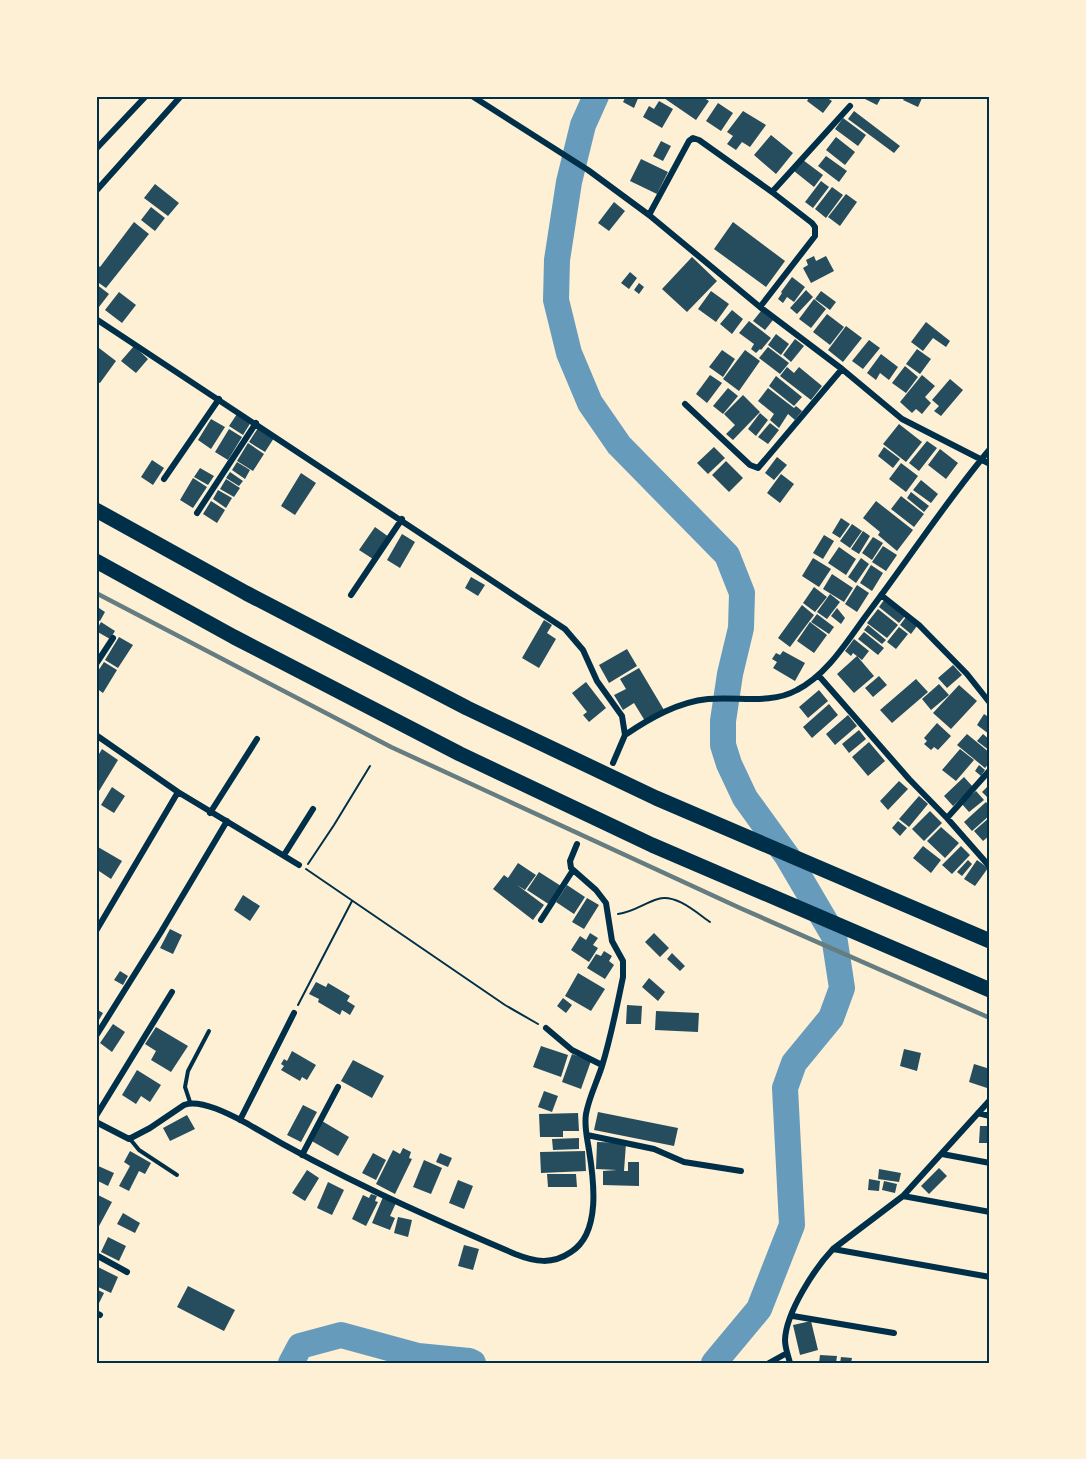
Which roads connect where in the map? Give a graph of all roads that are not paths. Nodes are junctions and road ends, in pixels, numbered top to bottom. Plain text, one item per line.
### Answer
1 (146, 96) edge
2 (181, 96) edge
3 (472, 96) edge
4 (850, 106) dead end
5 (96, 149) edge
6 (96, 191) edge
7 (772, 192) junction
8 (649, 215) junction
9 (760, 307) junction
10 (96, 319) edge
11 (842, 369) junction
12 (219, 399) junction
13 (685, 404) dead end
14 (256, 423) junction
15 (990, 449) edge
16 (981, 460) junction
17 (990, 464) edge
18 (164, 479) dead end
19 (96, 510) edge
20 (197, 513) dead end
21 (402, 519) junction
22 (96, 561) edge
23 (351, 595) dead end
24 (881, 595) junction
25 (113, 638) dead end
26 (96, 664) edge
27 (819, 676) junction
28 (990, 703) edge
29 (96, 735) edge
30 (625, 735) junction
31 (257, 739) dead end
32 (613, 763) dead end
33 (990, 770) edge
34 (178, 792) junction
35 (312, 809) dead end
36 (210, 813) junction
37 (947, 818) junction
38 (227, 821) junction
39 (576, 844) dead end
40 (284, 855) junction
41 (299, 865) road end
42 (990, 867) edge
43 (573, 870) junction
44 (541, 920) dead end
45 (96, 931) edge
46 (990, 941) edge
47 (990, 990) edge
48 (172, 992) dead end
49 (294, 1013) road end
50 (546, 1028) road end
51 (209, 1030) dead end
52 (96, 1036) edge
53 (602, 1065) junction
54 (338, 1087) dead end
55 (990, 1100) edge
56 (190, 1102) junction
57 (978, 1113) junction
58 (96, 1116) edge
59 (990, 1116) edge
60 (240, 1120) junction
61 (96, 1122) edge
62 (586, 1135) junction
63 (129, 1139) junction
64 (942, 1154) junction
65 (302, 1155) junction
66 (990, 1163) edge
67 (741, 1171) dead end
68 (177, 1175) dead end
69 (903, 1196) junction
70 (990, 1212) edge
71 (833, 1249) junction
72 (96, 1255) edge
73 (127, 1272) dead end
74 (990, 1277) edge
75 (792, 1316) junction
76 (894, 1333) dead end
77 (787, 1353) junction
78 (769, 1363) edge
79 (790, 1363) edge

1 - 5 street
2 - 6 street
3 - 8 street
4 - 7 street
7 - 8 street
7 - 9 street
8 - 9 street
9 - 11 street
10 - 12 street
11 - 13 street
11 - 16 street
12 - 14 street
12 - 18 street
14 - 20 street
14 - 21 street
15 - 16 street
16 - 17 street
16 - 24 street
19 - 46 highway
21 - 23 street
21 - 30 street
22 - 47 highway
24 - 27 street
24 - 28 street
25 - 26 street
27 - 30 street
27 - 37 street
29 - 34 street
30 - 32 street
31 - 36 street
33 - 37 street
34 - 36 street
34 - 45 street
35 - 40 street
36 - 38 street
37 - 42 street
38 - 40 street
38 - 52 street
39 - 43 street
40 - 41 street
43 - 44 street
43 - 53 street
48 - 58 street
49 - 60 street
50 - 53 street
51 - 56 lane
53 - 62 street
54 - 65 street
55 - 57 street
56 - 60 street
56 - 63 street
57 - 59 street
57 - 64 street
60 - 65 street
61 - 63 street
62 - 65 street
62 - 67 street
63 - 68 lane
64 - 66 street
64 - 69 street
69 - 70 street
69 - 71 street
71 - 74 street
71 - 75 street
72 - 73 street
75 - 76 street
75 - 77 street
77 - 78 street
77 - 79 street

